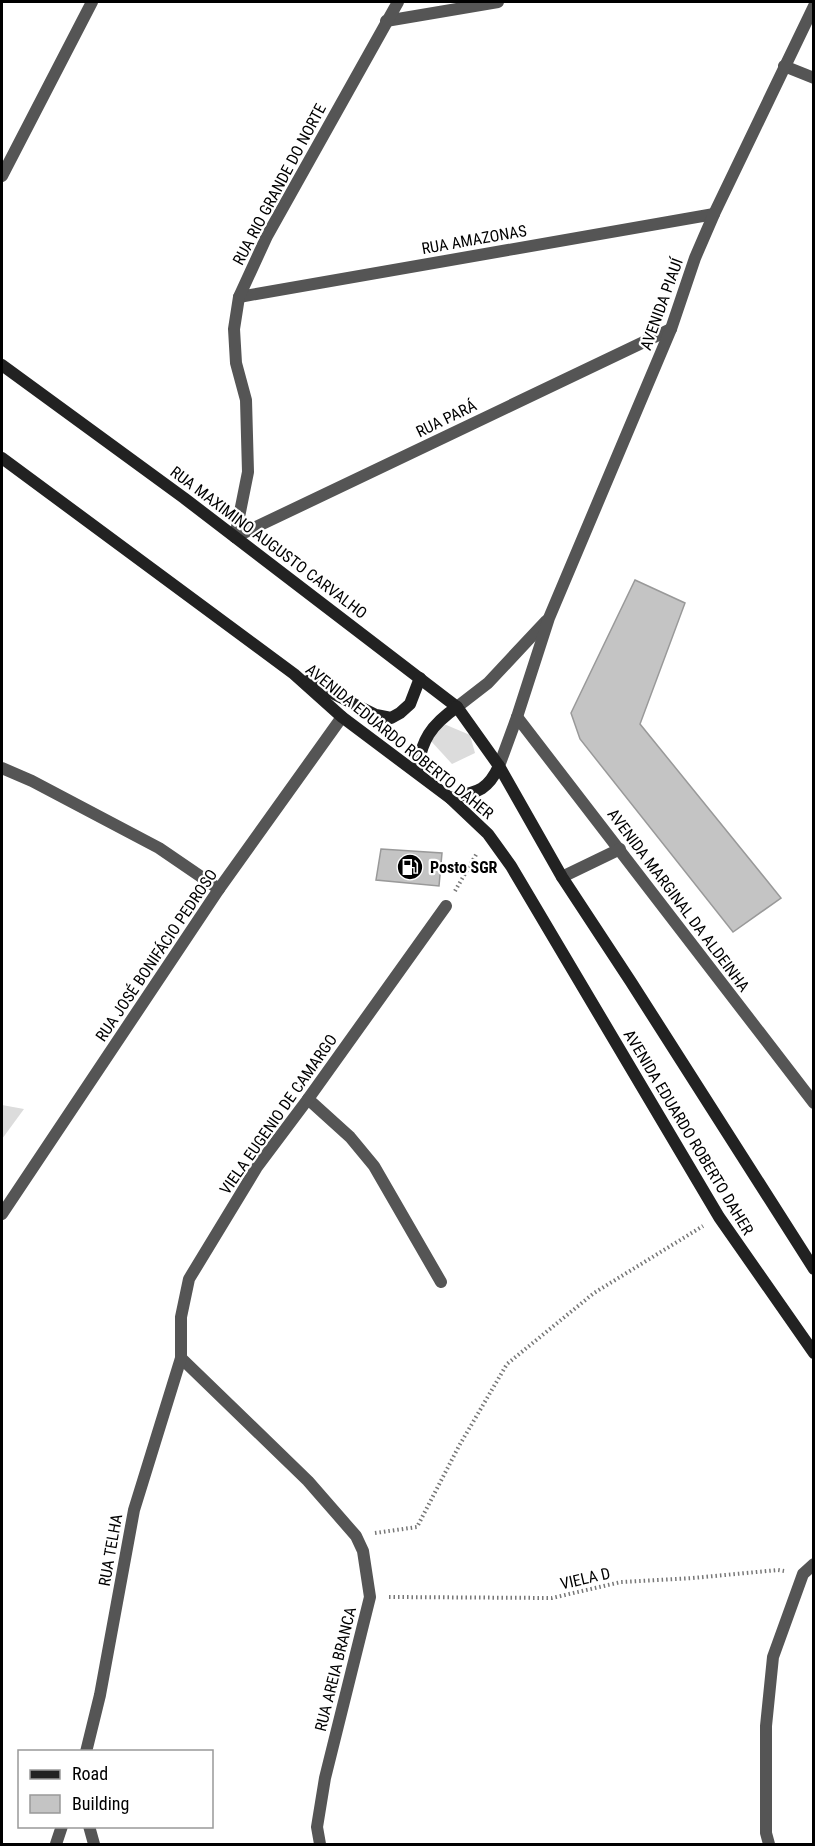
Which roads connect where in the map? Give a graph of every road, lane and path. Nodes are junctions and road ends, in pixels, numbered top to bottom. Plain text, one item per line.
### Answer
1 (92, 2) edge
2 (398, 2) edge
3 (498, 2) edge
4 (813, 6) edge
5 (386, 21) junction
6 (784, 66) junction
7 (813, 78) edge
8 (2, 176) edge
9 (714, 214) junction
10 (239, 297) junction
11 (671, 329) junction
12 (2, 365) edge
13 (2, 458) edge
14 (235, 537) junction
15 (549, 618) junction
16 (294, 674) junction
17 (420, 678) junction
18 (457, 707) junction
19 (342, 717) junction
20 (518, 717) junction
21 (499, 766) junction
22 (2, 768) edge
23 (417, 772) junction
24 (450, 798) junction
25 (488, 834) junction
26 (620, 849) junction
27 (562, 877) junction
28 (219, 889) junction
29 (446, 906) joint
30 (308, 1099) junction
31 (813, 1103) edge
32 (2, 1214) edge
33 (719, 1217) junction
34 (813, 1269) edge
35 (441, 1282) dead end
36 (813, 1353) edge
37 (181, 1358) junction
38 (356, 1536) junction
39 (813, 1564) edge
40 (803, 1574) junction
41 (370, 1597) junction
42 (86, 1750) edge
43 (62, 1828) edge
44 (89, 1828) edge
45 (56, 1845) edge
46 (94, 1845) edge
47 (320, 1845) edge
48 (769, 1845) edge

1 - 8 street
2 - 5 street, RUA RIO GRANDE DO NORTE
3 - 5 street
4 - 6 street, AVENIDA PIAUÍ
5 - 10 street, RUA RIO GRANDE DO NORTE
6 - 7 street
6 - 9 street, AVENIDA PIAUÍ
9 - 10 street, RUA AMAZONAS
9 - 11 street, AVENIDA PIAUÍ
10 - 14 street, RUA RIO GRANDE DO NORTE
11 - 14 street, RUA PARÁ
11 - 15 street, AVENIDA PIAUÍ
12 - 14 main road, RUA MAXIMINO AUGUSTO CARVALHO
13 - 16 main road, AVENIDA EDUARDO ROBERTO DAHER
14 - 17 main road, RUA MAXIMINO AUGUSTO CARVALHO
15 - 18 street, AVENIDA PIAUÍ
15 - 20 street, AVENIDA PIAUÍ
16 - 17 main road
16 - 19 main road, AVENIDA EDUARDO ROBERTO DAHER
17 - 18 main road, RUA MAXIMINO AUGUSTO CARVALHO
18 - 21 main road, RUA MAXIMINO AUGUSTO CARVALHO
18 - 23 main road
19 - 23 main road, AVENIDA EDUARDO ROBERTO DAHER
19 - 28 street, RUA JOSÉ BONIFÁCIO PEDROSO
20 - 21 street, AVENIDA PIAUÍ
20 - 26 street, AVENIDA MARGINAL DA ALDEINHA
21 - 24 main road
21 - 27 main road, AVENIDA EDUARDO ROBERTO DAHER
22 - 28 street
23 - 24 main road, AVENIDA EDUARDO ROBERTO DAHER
24 - 25 main road, AVENIDA EDUARDO ROBERTO DAHER
25 - 29 path
25 - 33 main road, AVENIDA EDUARDO ROBERTO DAHER
26 - 27 street
26 - 31 street, AVENIDA MARGINAL DA ALDEINHA
27 - 34 main road, AVENIDA EDUARDO ROBERTO DAHER
28 - 32 street, RUA JOSÉ BONIFÁCIO PEDROSO
29 - 30 street, VIELA EUGENIO DE CAMARGO
30 - 35 street
30 - 37 street, VIELA EUGENIO DE CAMARGO
33 - 36 main road, AVENIDA EDUARDO ROBERTO DAHER
33 - 38 path
37 - 38 street, RUA AREIA BRANCA
37 - 42 street, RUA TELHA
38 - 41 street, RUA AREIA BRANCA
39 - 40 street
40 - 41 path, VIELA D
40 - 48 street
41 - 47 street, RUA AREIA BRANCA
43 - 45 street
44 - 46 street

